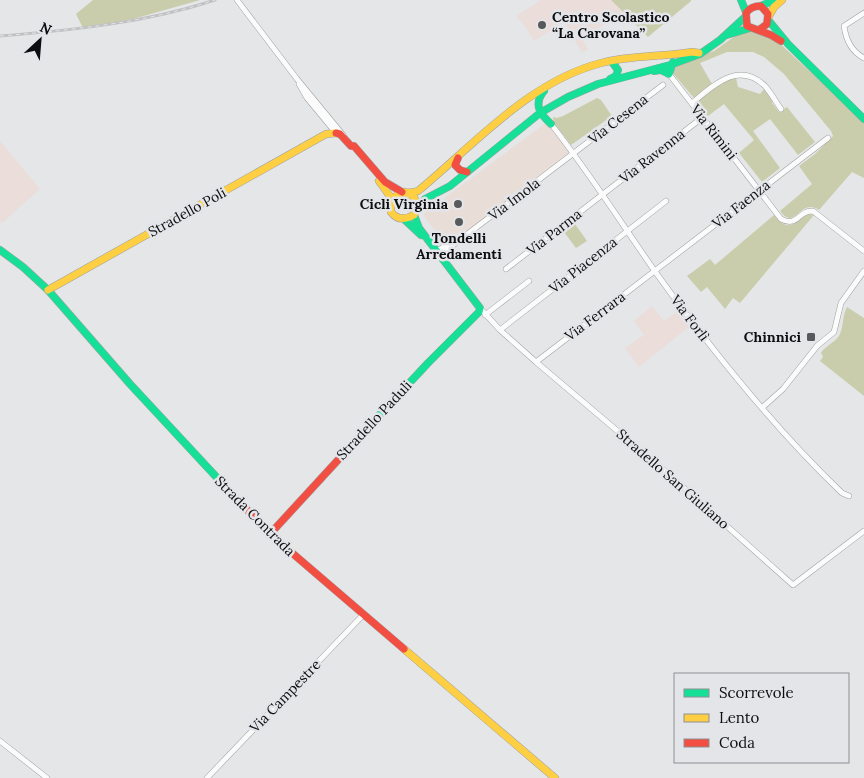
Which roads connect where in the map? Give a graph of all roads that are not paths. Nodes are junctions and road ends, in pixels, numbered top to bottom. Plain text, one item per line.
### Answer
1 (237, 0) edge
2 (741, 0) edge
3 (749, 0) edge
4 (774, 0) edge
5 (782, 0) edge
6 (759, 6) junction
7 (864, 13) edge
8 (745, 15) junction
9 (769, 18) junction
10 (750, 28) junction
11 (759, 30) junction
12 (727, 35) junction
13 (788, 44) junction
14 (699, 53) junction
15 (864, 58) edge
16 (612, 62) junction
17 (673, 62) junction
18 (669, 74) junction
19 (632, 75) junction
20 (297, 79) junction
21 (556, 81) junction
22 (603, 82) junction
23 (663, 85) dead end
24 (315, 100) junction
25 (692, 103) junction
26 (551, 106) junction
27 (781, 109) dead end
28 (540, 113) junction
29 (322, 115) junction
30 (702, 117) junction
31 (864, 119) edge
32 (548, 122) junction
33 (328, 123) junction
34 (336, 133) junction
35 (326, 134) junction
36 (511, 136) junction
37 (828, 138) dead end
38 (354, 146) junction
39 (466, 148) junction
40 (574, 153) junction
41 (467, 172) junction
42 (759, 190) junction
43 (403, 192) junction
44 (602, 195) junction
45 (666, 201) dead end
46 (391, 202) junction
47 (418, 206) junction
48 (414, 215) junction
49 (405, 220) junction
50 (627, 231) junction
51 (0, 250) edge
52 (864, 250) edge
53 (437, 251) junction
54 (506, 269) dead end
55 (655, 271) junction
56 (864, 271) edge
57 (529, 281) dead end
58 (48, 290) junction
59 (480, 308) junction
60 (485, 315) junction
61 (500, 330) junction
62 (536, 362) junction
63 (763, 408) junction
64 (848, 496) dead end
65 (864, 531) edge
66 (270, 534) junction
67 (363, 614) junction
68 (0, 741) edge
69 (47, 778) edge
70 (207, 778) edge
71 (555, 778) edge

1 - 20 street
2 - 8 street
3 - 6 street
4 - 6 street
5 - 9 street
6 - 8 street
6 - 9 street
7 - 15 street
8 - 10 street
8 - 12 street
9 - 11 street
9 - 13 street
10 - 11 street
10 - 12 street
11 - 13 street
12 - 14 street
13 - 31 street
14 - 16 street
14 - 17 street
16 - 21 street
16 - 22 street
17 - 18 street
17 - 19 street
18 - 19 street
18 - 25 street, Via Rimini
19 - 22 street
20 - 24 street
20 - 29 street
21 - 28 street
21 - 39 street
22 - 26 street
23 - 40 street, Via Cesena
24 - 29 street
24 - 38 street
25 - 27 street
25 - 30 street, Via Rimini
26 - 28 street
26 - 32 street
28 - 32 street
28 - 36 street
29 - 33 street
30 - 42 street, Via Rimini
30 - 44 street, Via Ravenna
32 - 36 street
32 - 40 street, Via Forlì
33 - 34 street
33 - 35 street
34 - 35 street, Stradello Poli
34 - 38 street
34 - 46 street
35 - 58 street, Stradello Poli
36 - 41 street
37 - 42 street, Via Faenza
38 - 43 street
39 - 41 street
39 - 43 street
40 - 44 street, Via Forlì
40 - 53 street, Via Imola
41 - 47 street
42 - 52 street, Via Rimini
42 - 55 street, Via Faenza
43 - 46 street
43 - 47 street
44 - 50 street, Via Forlì
44 - 54 street, Via Parma
45 - 50 street, Via Piacenza
46 - 49 street
47 - 48 street
48 - 49 street
48 - 53 street, Stradello San Giuliano
49 - 53 street, Stradello San Giuliano
50 - 55 street, Via Forlì
50 - 61 street, Via Piacenza
51 - 58 street, Strada Contrada
53 - 59 street, Stradello San Giuliano
55 - 62 street, Via Ferrara
55 - 63 street, Via Forlì
56 - 63 street
57 - 60 street
58 - 66 street, Strada Contrada
59 - 60 street, Stradello San Giuliano
59 - 66 street, Stradello Paduli
60 - 61 street, Stradello San Giuliano
61 - 62 street, Stradello San Giuliano
62 - 65 street, Stradello San Giuliano
63 - 64 street, Via Forlì
66 - 67 street, Strada Contrada
67 - 70 street, Via Campestre
67 - 71 street, Strada Contrada
68 - 69 street

